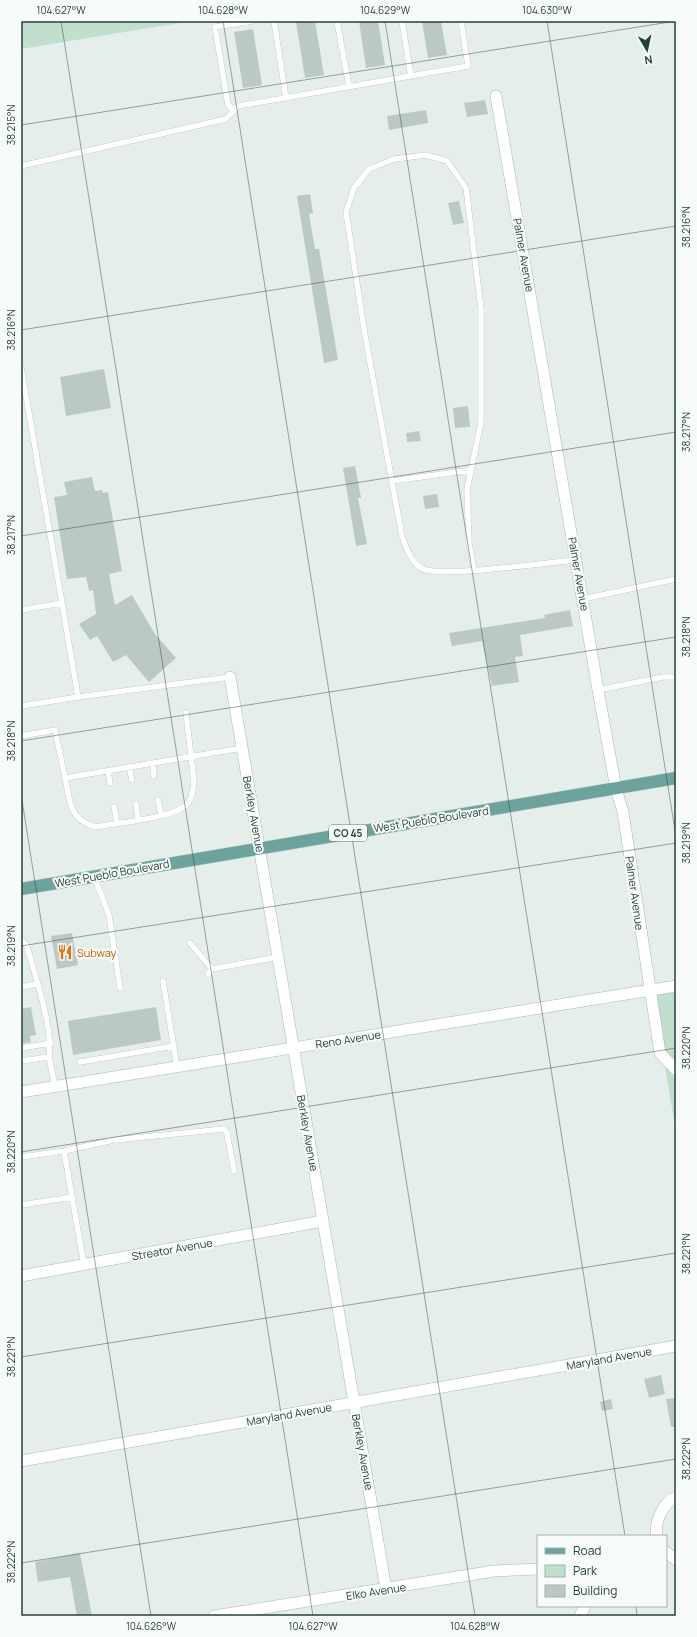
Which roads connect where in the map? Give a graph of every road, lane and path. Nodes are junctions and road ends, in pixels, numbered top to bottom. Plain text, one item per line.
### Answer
1 (253, 21) edge
2 (274, 21) edge
3 (337, 21) edge
4 (402, 21) edge
5 (461, 21) edge
6 (411, 76) junction
7 (349, 87) junction
8 (496, 96) dead end
9 (286, 98) junction
10 (234, 110) junction
11 (21, 166) edge
12 (21, 368) edge
13 (471, 470) junction
14 (392, 481) junction
15 (577, 560) junction
16 (474, 570) junction
17 (676, 579) edge
18 (583, 599) junction
19 (62, 603) junction
20 (21, 610) edge
21 (230, 677) joint
22 (676, 677) edge
23 (598, 690) junction
24 (78, 697) junction
25 (21, 706) edge
26 (186, 713) dead end
27 (21, 736) edge
28 (242, 748) junction
29 (192, 756) junction
30 (153, 763) junction
31 (129, 767) junction
32 (108, 771) junction
33 (154, 776) dead end
34 (65, 778) junction
35 (676, 778) edge
36 (132, 780) dead end
37 (110, 783) dead end
38 (616, 789) junction
39 (158, 800) dead end
40 (136, 804) dead end
41 (114, 807) dead end
42 (161, 816) junction
43 (138, 819) junction
44 (117, 823) junction
45 (259, 848) junction
46 (94, 876) junction
47 (21, 888) edge
48 (21, 939) edge
49 (190, 943) dead end
50 (278, 957) junction
51 (163, 981) dead end
52 (37, 984) junction
53 (676, 986) edge
54 (21, 987) edge
55 (120, 988) dead end
56 (649, 990) junction
57 (51, 1043) junction
58 (174, 1046) junction
59 (21, 1048) edge
60 (294, 1048) junction
61 (660, 1053) junction
62 (49, 1057) junction
63 (676, 1058) edge
64 (21, 1062) edge
65 (80, 1062) dead end
66 (177, 1067) junction
67 (676, 1070) edge
68 (55, 1086) junction
69 (21, 1092) edge
70 (64, 1152) junction
71 (21, 1156) edge
72 (234, 1171) dead end
73 (72, 1197) junction
74 (21, 1204) edge
75 (323, 1221) junction
76 (84, 1265) junction
77 (21, 1276) edge
78 (676, 1346) edge
79 (354, 1402) junction
80 (21, 1461) edge
81 (676, 1497) edge
82 (657, 1535) edge
83 (667, 1553) edge
84 (676, 1560) edge
85 (537, 1569) edge
86 (386, 1589) junction
87 (584, 1607) edge
88 (214, 1616) edge
89 (580, 1616) edge

1 - 10 lane
2 - 9 lane
3 - 7 lane
4 - 6 lane
5 - 6 lane
6 - 7 lane
7 - 9 lane
8 - 15 street, Palmer Avenue
9 - 10 lane
10 - 11 lane
12 - 19 lane
13 - 14 lane
13 - 14 lane
13 - 16 lane
14 - 16 lane
15 - 16 lane
15 - 18 street, Palmer Avenue
17 - 18 lane
18 - 23 street, Palmer Avenue
19 - 20 lane
19 - 24 lane
21 - 24 lane
21 - 28 street, Berkley Avenue
22 - 23 lane
23 - 38 street, Palmer Avenue
24 - 25 lane
26 - 29 lane
27 - 34 lane
28 - 29 lane
28 - 45 street, Berkley Avenue
29 - 30 lane
29 - 42 lane
30 - 31 lane
30 - 33 lane
31 - 32 lane
31 - 36 lane
32 - 34 lane
32 - 37 lane
34 - 44 lane
35 - 38 main road, West Pueblo Boulevard / CO 45
38 - 45 main road, West Pueblo Boulevard / CO 45
38 - 56 street, Palmer Avenue
39 - 42 lane
40 - 43 lane
41 - 44 lane
42 - 43 lane
43 - 44 lane
45 - 46 main road, West Pueblo Boulevard / CO 45
45 - 50 street, Berkley Avenue
46 - 47 main road, West Pueblo Boulevard / CO 45
46 - 55 lane
48 - 52 lane
49 - 50 lane
50 - 60 street, Berkley Avenue
51 - 58 lane
52 - 54 lane
52 - 57 lane
53 - 56 street, Reno Avenue
56 - 60 street, Reno Avenue
56 - 61 street, Palmer Avenue
57 - 59 lane
57 - 62 lane
58 - 65 lane
58 - 66 lane
60 - 66 street, Reno Avenue
60 - 75 street, Berkley Avenue
61 - 63 street
61 - 67 street
62 - 64 lane
62 - 68 lane
66 - 68 street, Reno Avenue
68 - 69 street, Reno Avenue
70 - 71 lane
70 - 72 lane
70 - 73 lane
73 - 74 lane
73 - 76 lane
75 - 76 street, Streator Avenue
75 - 79 street, Berkley Avenue
76 - 77 street, Streator Avenue
78 - 79 street, Maryland Avenue
79 - 80 street, Maryland Avenue
79 - 86 street, Berkley Avenue
81 - 82 street
83 - 84 street
85 - 86 street, Elko Avenue
86 - 88 street, Elko Avenue
87 - 89 street

